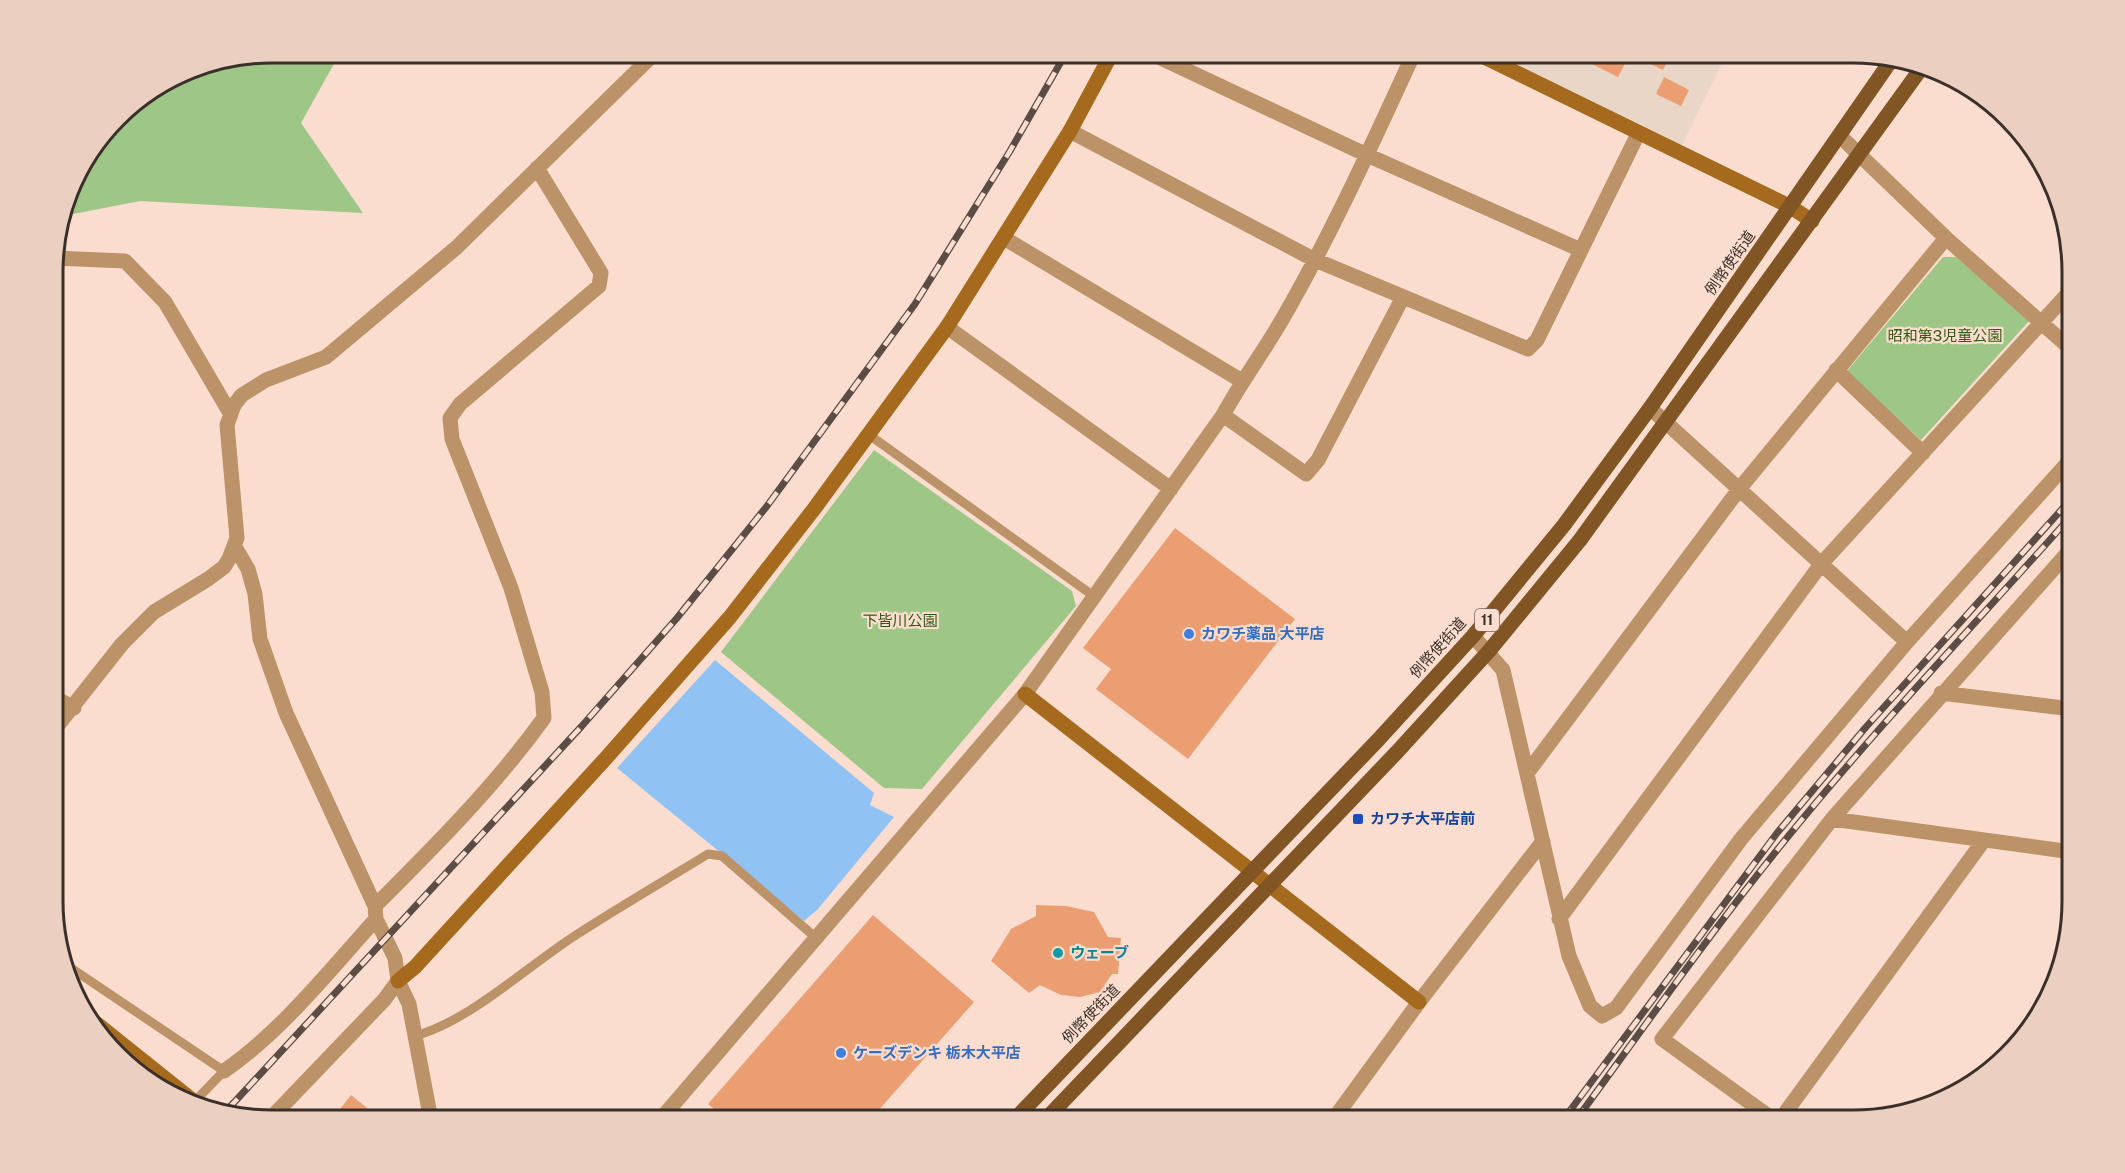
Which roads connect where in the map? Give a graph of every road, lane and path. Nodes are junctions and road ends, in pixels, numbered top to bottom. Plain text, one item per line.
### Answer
1 (644, 63) edge
2 (1106, 63) edge
3 (1173, 63) edge
4 (1409, 63) edge
5 (1498, 63) edge
6 (1888, 66) edge
7 (1918, 73) edge
8 (1070, 131) junction
9 (1638, 134) junction
10 (1840, 136) junction
11 (1367, 155) junction
12 (1859, 155) junction
13 (537, 168) junction
14 (1791, 207) junction
15 (1812, 221) junction
16 (1005, 238) junction
17 (1946, 238) junction
18 (1581, 250) junction
19 (63, 258) edge
20 (1313, 259) junction
21 (1403, 297) junction
22 (2062, 300) edge
23 (2042, 321) junction
24 (947, 327) junction
25 (2062, 340) edge
26 (1836, 370) junction
27 (1242, 381) junction
28 (1650, 408) junction
29 (230, 413) junction
30 (1223, 416) junction
31 (1666, 422) junction
32 (868, 434) junction
33 (1923, 453) junction
34 (2062, 469) edge
35 (1740, 488) junction
36 (1171, 489) junction
37 (235, 547) junction
38 (2062, 559) edge
39 (1822, 563) junction
40 (2054, 568) junction
41 (2062, 569) edge
42 (1095, 597) junction
43 (1473, 636) junction
44 (1907, 642) junction
45 (1489, 651) junction
46 (1941, 693) junction
47 (1025, 694) junction
48 (63, 702) edge
49 (74, 708) junction
50 (2062, 708) edge
51 (63, 720) edge
52 (1528, 772) junction
53 (1832, 819) junction
54 (1984, 840) junction
55 (1543, 841) junction
56 (2062, 851) edge
57 (1252, 872) junction
58 (1269, 886) junction
59 (375, 912) junction
60 (1559, 920) junction
61 (815, 937) junction
62 (76, 971) edge
63 (398, 981) junction
64 (1419, 1002) junction
65 (414, 1036) junction
66 (113, 1037) edge
67 (224, 1071) junction
68 (176, 1086) edge
69 (199, 1097) edge
70 (279, 1110) edge
71 (429, 1110) edge
72 (668, 1110) edge
73 (1024, 1110) edge
74 (1055, 1110) edge
75 (1340, 1110) edge
76 (1760, 1110) edge
77 (1787, 1110) edge

1 - 13 street
2 - 8 street
3 - 11 street
4 - 11 street
5 - 9 street
6 - 10 main road, 例幣使街道 / 11
7 - 12 main road, 11
8 - 16 street
8 - 20 street
9 - 14 street
9 - 18 street
10 - 12 street
10 - 14 main road, 例幣使街道 / 11
11 - 18 street
11 - 20 street
12 - 15 main road, 11
12 - 17 street
13 - 29 street
13 - 59 street
14 - 15 street
14 - 28 main road, 例幣使街道 / 11
15 - 31 main road, 11
16 - 24 street
16 - 27 street
17 - 23 street
17 - 26 street
18 - 21 street
19 - 29 street
20 - 21 street
20 - 27 street
21 - 30 street
22 - 23 street
23 - 25 street
23 - 33 street
24 - 32 street
24 - 36 street
26 - 33 street
26 - 35 street
27 - 30 street
28 - 31 street
28 - 43 main road, 例幣使街道 / 11
29 - 37 street
30 - 36 street
31 - 35 street
31 - 45 main road, 11
32 - 42 lane
32 - 63 street
33 - 39 street
34 - 44 street
35 - 39 street
35 - 52 street
36 - 42 street
37 - 49 street
37 - 59 street
38 - 40 street
39 - 44 street
39 - 60 street
40 - 41 street
40 - 46 street
42 - 47 street
43 - 45 street
43 - 57 main road, 例幣使街道 / 11
44 - 60 street
45 - 52 street
45 - 58 main road, 11
46 - 50 street
46 - 53 street
47 - 57 street
47 - 61 street
48 - 49 street
49 - 51 street
52 - 55 street
53 - 54 street
53 - 76 street
54 - 56 street
54 - 77 street
55 - 60 street
55 - 64 street
57 - 58 street
57 - 73 main road, 例幣使街道 / 11
58 - 64 street
58 - 74 main road, 11
59 - 63 street
59 - 67 street
61 - 65 lane
61 - 72 street
62 - 67 lane
63 - 65 street
63 - 70 street
64 - 75 street
65 - 71 street
66 - 68 street
67 - 69 lane

